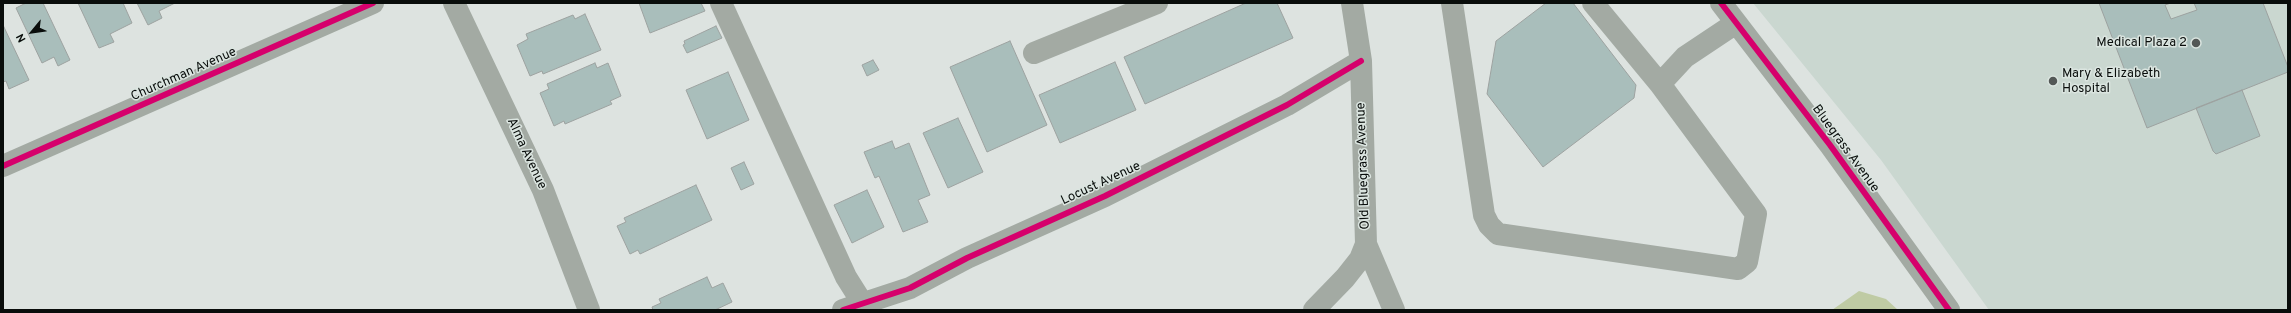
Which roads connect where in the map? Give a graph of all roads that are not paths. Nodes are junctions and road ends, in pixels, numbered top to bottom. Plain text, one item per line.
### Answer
1 (373, 3) edge
2 (454, 3) edge
3 (721, 3) edge
4 (1157, 3) edge
5 (1352, 3) edge
6 (1593, 3) edge
7 (1721, 3) edge
8 (1456, 5) edge
9 (1736, 23) junction
10 (1034, 53) dead end
11 (1361, 61) junction
12 (1660, 84) junction
13 (3, 166) edge
14 (1366, 244) junction
15 (853, 307) edge
16 (589, 310) edge
17 (1314, 310) edge
18 (1394, 310) edge
19 (1949, 310) edge

1 - 13 street, Churchman Avenue
2 - 16 street, Alma Avenue
3 - 15 street
4 - 10 street
5 - 11 street, Old Bluegrass Avenue
6 - 12 street
7 - 9 street, Bluegrass Avenue
8 - 12 street
9 - 12 street
9 - 19 street, Bluegrass Avenue
11 - 14 street, Old Bluegrass Avenue
11 - 15 street, Locust Avenue
14 - 17 street, Old Bluegrass Avenue
14 - 18 street

